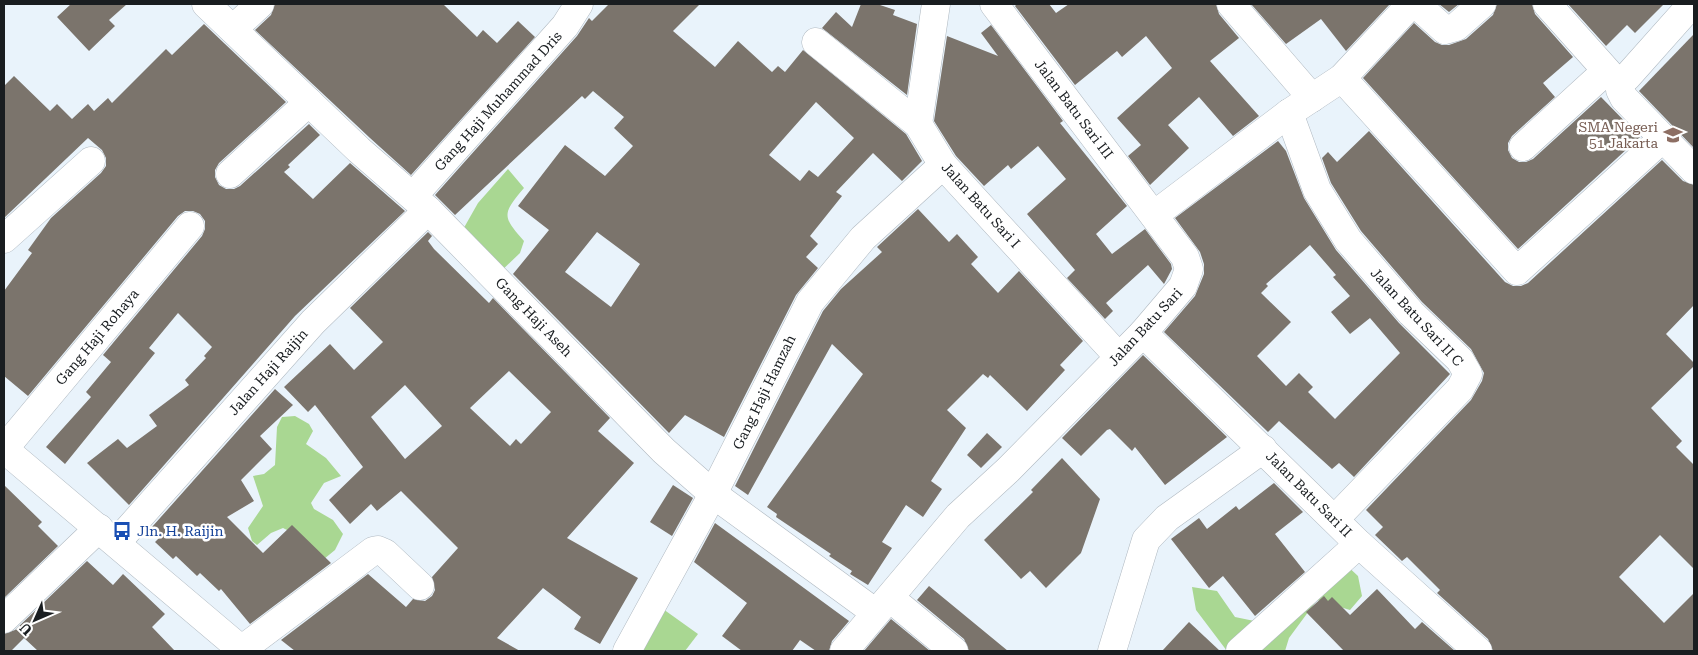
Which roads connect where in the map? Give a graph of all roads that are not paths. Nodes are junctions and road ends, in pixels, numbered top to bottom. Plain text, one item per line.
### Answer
1 (206, 4) edge
2 (260, 4) edge
3 (579, 4) edge
4 (936, 4) edge
5 (994, 4) edge
6 (1231, 4) edge
7 (1411, 4) edge
8 (1416, 4) edge
9 (1482, 4) edge
10 (1547, 4) edge
11 (1692, 4) edge
12 (233, 29) junction
13 (816, 42) dead end
14 (1613, 75) junction
15 (1342, 78) junction
16 (1312, 98) junction
17 (309, 102) junction
18 (1289, 113) junction
19 (918, 124) junction
20 (1663, 138) junction
21 (1523, 147) dead end
22 (91, 161) dead end
23 (943, 165) junction
24 (1694, 170) edge
25 (230, 174) dead end
26 (420, 203) junction
27 (1154, 215) junction
28 (190, 226) dead end
29 (4, 239) edge
30 (1143, 333) junction
31 (1118, 356) junction
32 (4, 449) edge
33 (1263, 449) junction
34 (713, 494) junction
35 (1335, 519) junction
36 (108, 535) junction
37 (1359, 544) junction
38 (420, 586) dead end
39 (883, 605) junction
40 (4, 619) edge
41 (238, 650) edge
42 (627, 651) edge
43 (844, 651) edge
44 (954, 651) edge
45 (1112, 651) edge
46 (1240, 651) edge
47 (1478, 651) edge

1 - 12 street, Gang Haji Aseh
2 - 12 street
3 - 26 street, Gang Haji Muhammad Dris
4 - 19 street
5 - 27 street, Jalan Batu Sari III
6 - 16 street
7 - 15 street
8 - 9 street
10 - 14 street
11 - 14 street
12 - 17 street, Gang Haji Aseh
13 - 19 street, Jalan Batu Sari I
14 - 20 street
14 - 21 street
15 - 16 street
15 - 20 street
16 - 18 street
17 - 25 street
17 - 26 street, Gang Haji Aseh
18 - 27 street
18 - 35 street, Jalan Batu Sari II C
19 - 23 street, Jalan Batu Sari I
20 - 24 street
22 - 29 street
23 - 31 street, Jalan Batu Sari I
23 - 34 street, Gang Haji Hamzah
26 - 34 street, Gang Haji Aseh
26 - 36 street, Jalan Haji Raijin
27 - 30 street, Jalan Batu Sari
28 - 32 street, Gang Haji Rohaya
30 - 31 street, Jalan Batu Sari
30 - 33 street, Jalan Batu Sari II
31 - 39 street, Jalan Batu Sari
32 - 36 street
33 - 35 street, Jalan Batu Sari II
33 - 45 street
34 - 39 street, Gang Haji Aseh
34 - 42 street, Gang Haji Hamzah
35 - 37 street, Jalan Batu Sari II
36 - 40 street, Jalan Haji Raijin
36 - 41 street
37 - 46 street
37 - 47 street, Jalan Batu Sari II
38 - 41 street
39 - 43 street, Jalan Batu Sari
39 - 44 street, Gang Haji Aseh

